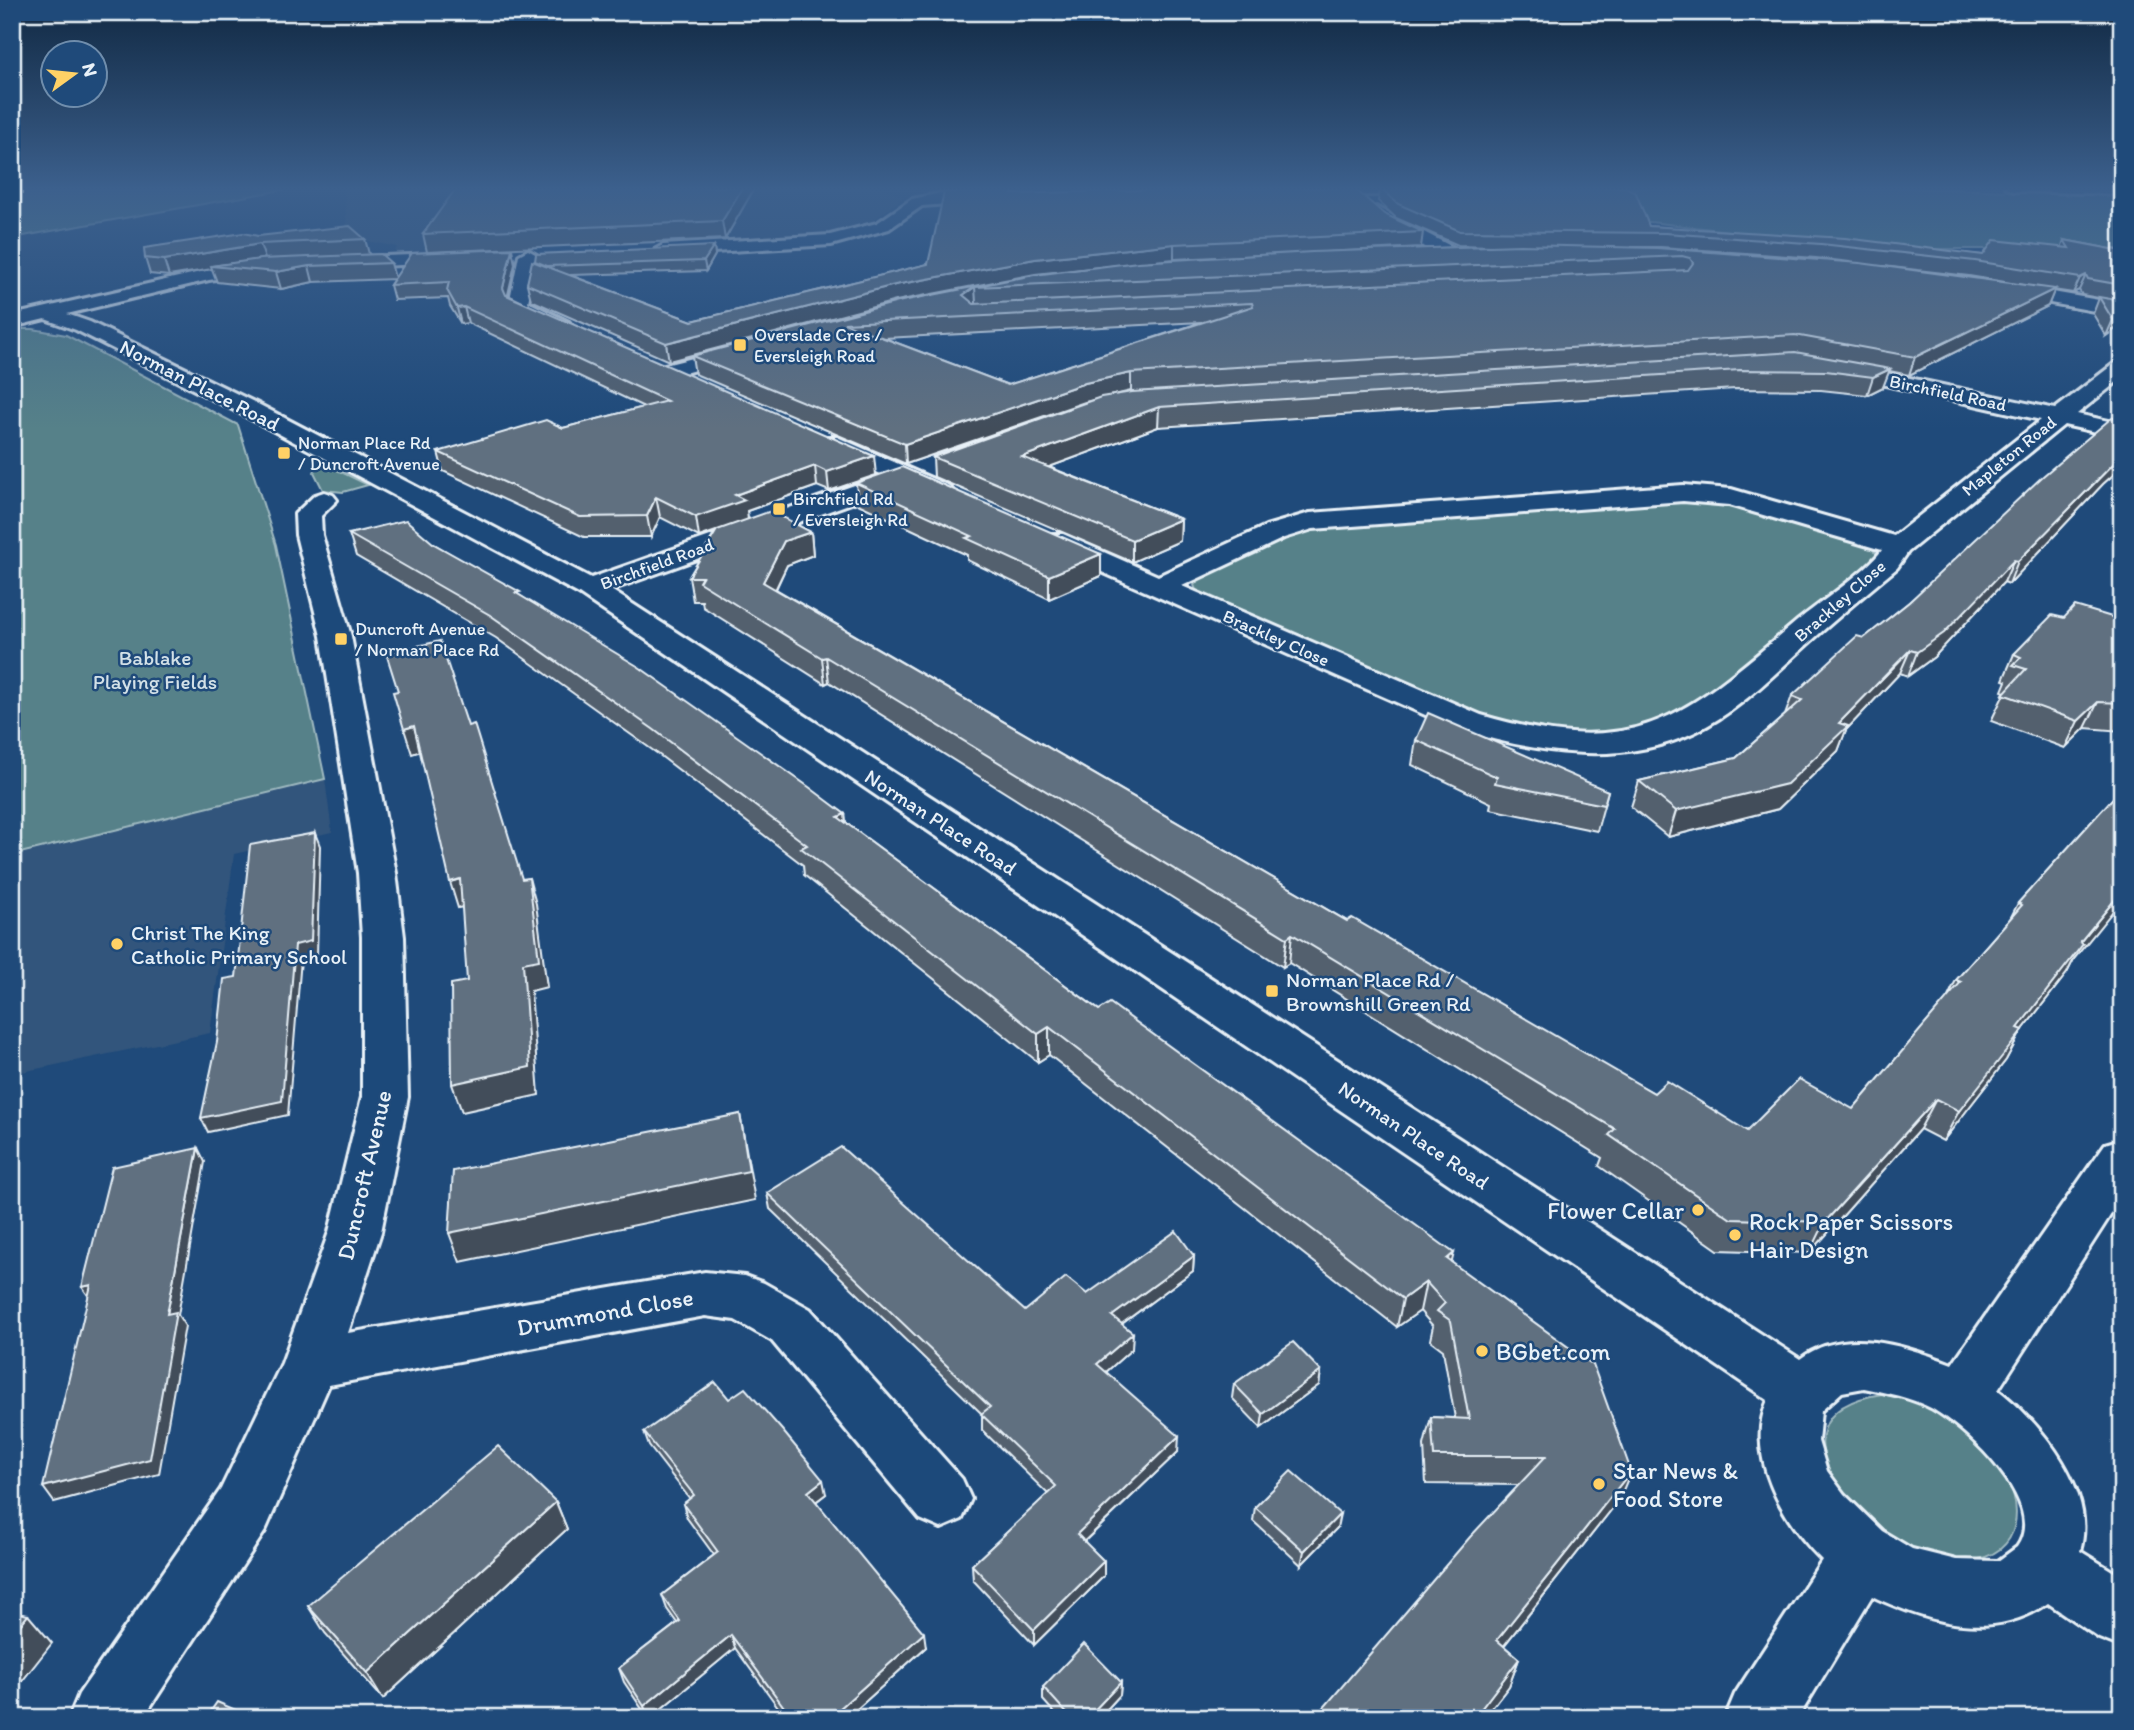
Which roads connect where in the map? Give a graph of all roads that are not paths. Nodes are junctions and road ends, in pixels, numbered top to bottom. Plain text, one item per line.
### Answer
1 (266, 268) edge
2 (525, 268) edge
3 (1986, 286) edge
4 (2122, 310) edge
5 (46, 313) junction
6 (12, 321) edge
7 (578, 333) edge
8 (759, 347) edge
9 (1813, 363) edge
10 (2122, 367) edge
11 (703, 386) edge
12 (2057, 417) junction
13 (2122, 431) edge
14 (807, 433) edge
15 (916, 471) junction
16 (324, 500) dead end
17 (964, 501) edge
18 (1032, 531) edge
19 (1898, 546) junction
20 (1158, 586) junction
21 (589, 588) junction
22 (2122, 1157) edge
23 (310, 1364) junction
24 (1801, 1391) junction
25 (1962, 1397) junction
26 (942, 1499) dead end
27 (1862, 1554) junction
28 (2045, 1564) junction
29 (2122, 1615) edge
30 (103, 1718) edge
31 (1759, 1718) edge

1 - 5 street
2 - 7 street
3 - 4 street
5 - 6 street
5 - 21 street, Norman Place Road
8 - 11 street
9 - 12 street, Birchfield Road
10 - 12 street, Mapleton Road
12 - 13 street, Birchfield Road
12 - 19 street, Mapleton Road
14 - 15 street
15 - 17 street
15 - 21 street, Birchfield Road
16 - 23 street, Duncroft Avenue
18 - 20 street
19 - 20 street, Brackley Close
19 - 20 street, Brackley Close
21 - 24 street, Norman Place Road
22 - 25 street
23 - 26 street, Drummond Close
23 - 30 street, Duncroft Avenue
24 - 25 street
24 - 27 street
25 - 28 street
27 - 28 street
27 - 31 street
28 - 29 street

